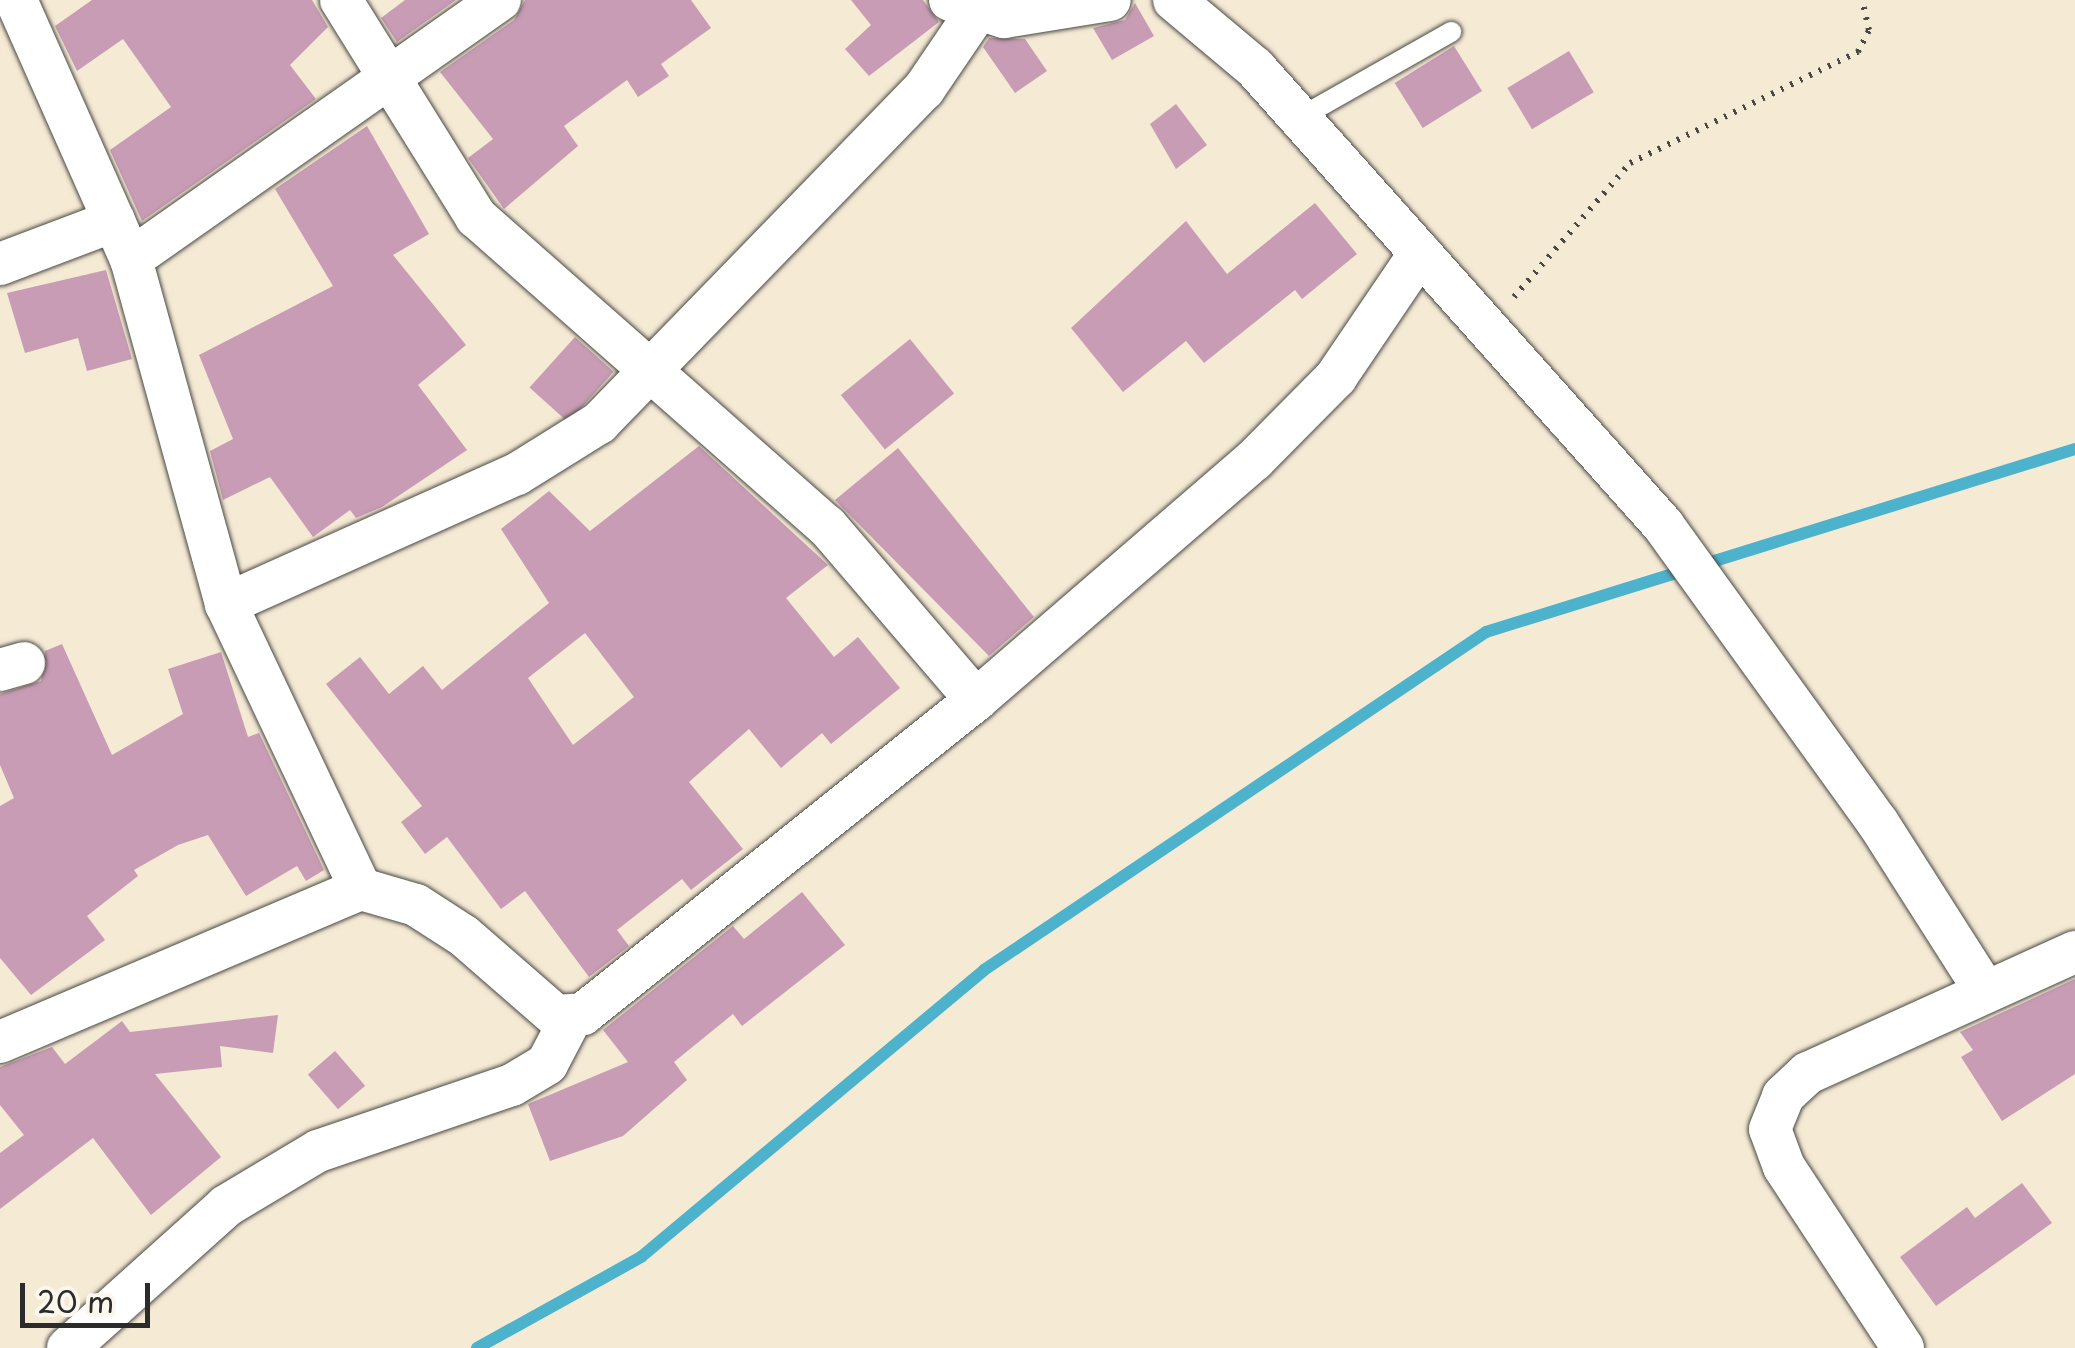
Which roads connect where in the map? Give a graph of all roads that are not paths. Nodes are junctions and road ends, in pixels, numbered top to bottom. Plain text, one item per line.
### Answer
1 (16, 0) edge
2 (340, 0) edge
3 (500, 0) edge
4 (1110, 0) edge
5 (1174, 0) edge
6 (962, 7) edge
7 (1450, 32) dead end
8 (389, 80) junction
9 (1299, 118) junction
10 (114, 221) junction
11 (1420, 254) junction
12 (131, 260) junction
13 (0, 264) edge
14 (652, 364) junction
15 (226, 604) junction
16 (976, 700) junction
17 (361, 890) junction
18 (2075, 952) edge
19 (1984, 988) junction
20 (570, 1020) junction
21 (0, 1042) edge
22 (68, 1348) edge
23 (1903, 1348) edge

1 - 10 street
2 - 8 street
3 - 8 street
4 - 6 street
5 - 9 street
6 - 14 street
7 - 9 lane
8 - 12 street
8 - 14 street
9 - 11 street
10 - 12 street
10 - 13 street
11 - 16 street
11 - 19 street
12 - 15 street
14 - 15 street
14 - 16 street
15 - 17 street
16 - 20 street
17 - 20 street
17 - 21 street
18 - 19 street
19 - 23 street
20 - 22 street

